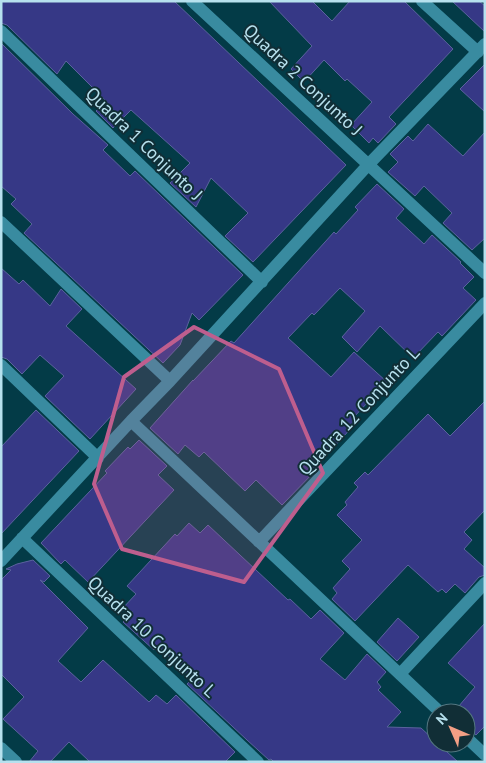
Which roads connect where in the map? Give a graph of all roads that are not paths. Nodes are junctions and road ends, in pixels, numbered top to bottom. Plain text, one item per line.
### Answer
1 (192, 1) edge
2 (422, 1) edge
3 (1, 31) edge
4 (481, 48) edge
5 (368, 165) junction
6 (1, 222) edge
7 (485, 273) edge
8 (262, 282) junction
9 (485, 303) edge
10 (1, 365) edge
11 (170, 382) junction
12 (131, 421) junction
13 (98, 458) junction
14 (22, 538) junction
15 (259, 542) junction
16 (1, 561) edge
17 (485, 583) edge
18 (400, 674) junction
19 (430, 703) edge
20 (1, 748) edge
21 (16, 762) edge
22 (258, 762) edge

1 - 5 street, Quadra 2 Conjunto J
2 - 4 street
3 - 8 street, Quadra 1 Conjunto J
4 - 5 street
5 - 7 street, Quadra 2 Conjunto J
5 - 8 street
6 - 11 street
8 - 11 street
9 - 15 street, Quadra 12 Conjunto L
10 - 13 street
11 - 12 street
12 - 13 street
12 - 15 street
13 - 14 street
14 - 16 street
14 - 22 street, Quadra 10 Conjunto L
15 - 18 street
17 - 18 street
18 - 19 street
20 - 21 street

